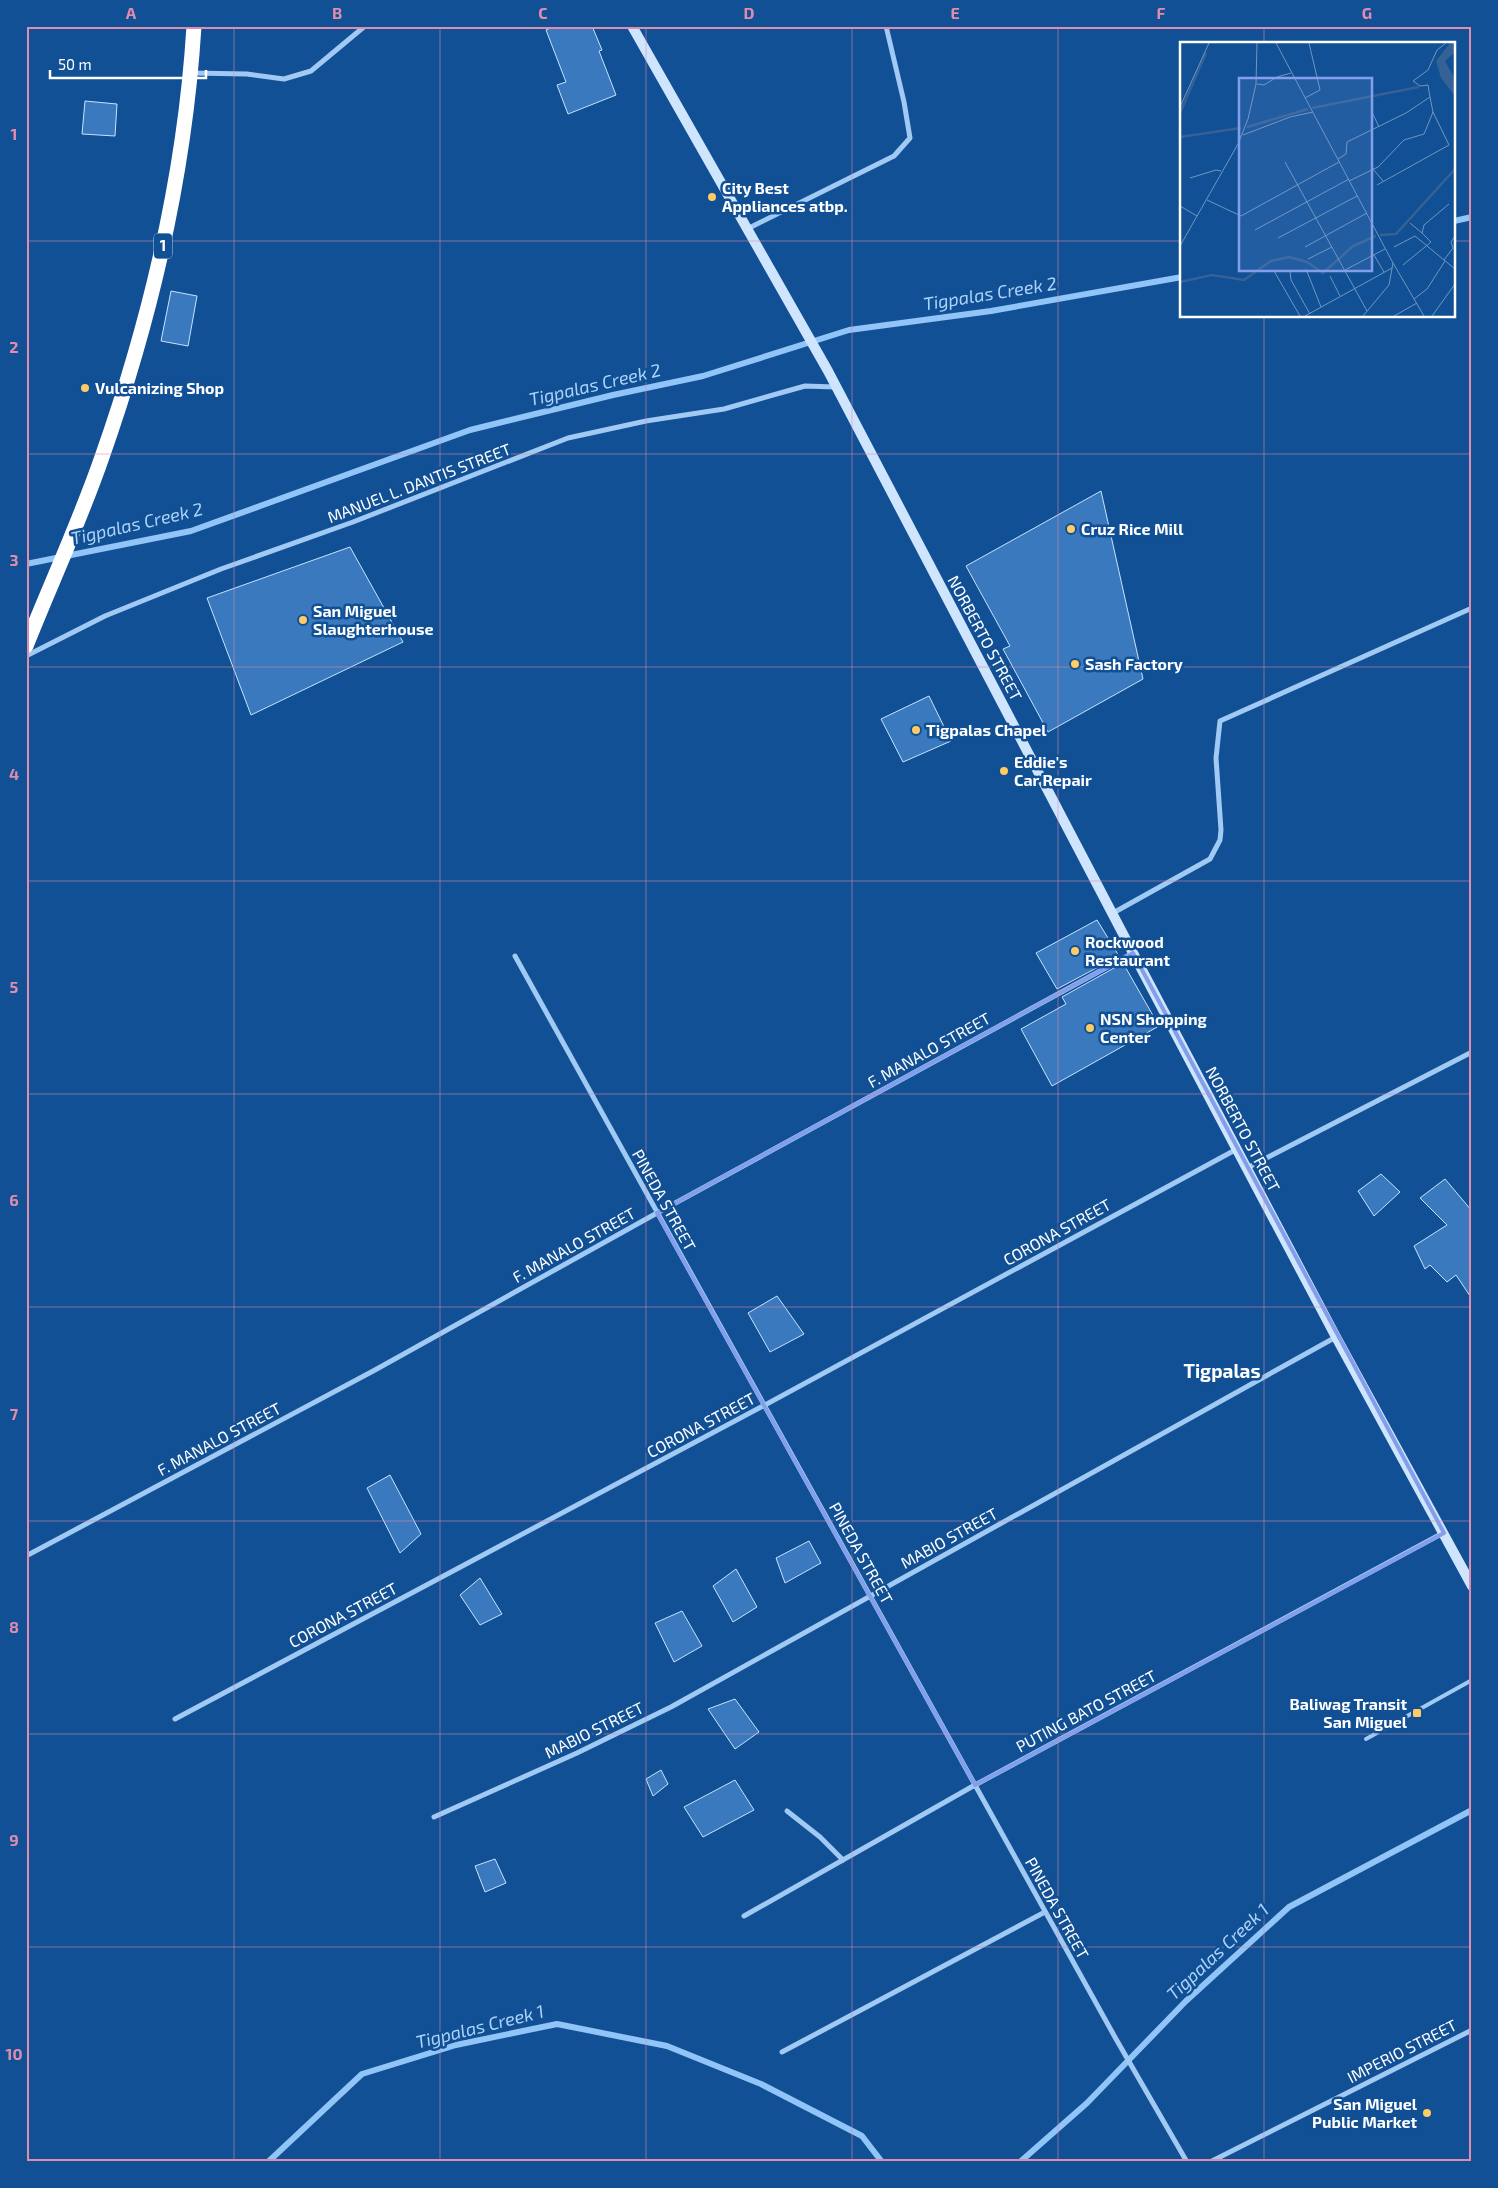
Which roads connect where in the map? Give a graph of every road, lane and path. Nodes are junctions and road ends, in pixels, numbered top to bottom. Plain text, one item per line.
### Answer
1 (194, 26) edge
2 (365, 26) edge
3 (632, 26) edge
4 (886, 26) edge
5 (191, 73) junction
6 (746, 229) junction
7 (835, 388) junction
8 (1472, 608) edge
9 (26, 646) edge
10 (26, 656) edge
11 (1113, 913) junction
12 (1133, 953) junction
13 (515, 956) dead end
14 (1472, 1052) edge
15 (1237, 1149) junction
16 (1247, 1168) junction
17 (657, 1213) junction
18 (1336, 1337) junction
19 (763, 1406) junction
20 (1444, 1533) junction
21 (26, 1556) edge
22 (1472, 1586) edge
23 (871, 1596) junction
24 (1472, 1680) edge
25 (175, 1719) dead end
26 (1366, 1739) dead end
27 (975, 1785) junction
28 (787, 1811) dead end
29 (434, 1816) dead end
30 (843, 1860) junction
31 (1045, 1912) junction
32 (744, 1916) dead end
33 (1472, 2030) edge
34 (782, 2052) dead end
35 (1187, 2162) edge
36 (1210, 2162) edge

1 - 5 highway, 1
2 - 5 street
3 - 6 main road, NORBERTO STREET
4 - 6 street
5 - 9 highway, 1
6 - 7 main road, NORBERTO STREET
7 - 10 street, MANUEL L. DANTIS STREET
7 - 11 main road, NORBERTO STREET
8 - 11 street
11 - 12 main road, NORBERTO STREET
12 - 15 main road, NORBERTO STREET
12 - 17 street, F. MANALO STREET
13 - 17 street, PINEDA STREET
14 - 16 street
15 - 16 main road, NORBERTO STREET
15 - 19 street, CORONA STREET
16 - 18 main road, NORBERTO STREET
17 - 19 street, PINEDA STREET
17 - 21 street, F. MANALO STREET
18 - 20 main road, NORBERTO STREET
18 - 23 street, MABIO STREET
19 - 23 street, PINEDA STREET
19 - 25 street, CORONA STREET
20 - 22 main road, NORBERTO STREET
20 - 27 street, PUTING BATO STREET
23 - 27 street, PINEDA STREET
23 - 29 street, MABIO STREET
24 - 26 lane
27 - 30 street, PUTING BATO STREET
27 - 31 street, PINEDA STREET
28 - 30 street
30 - 32 street, PUTING BATO STREET
31 - 34 street
31 - 35 street, PINEDA STREET
33 - 36 street, IMPERIO STREET

